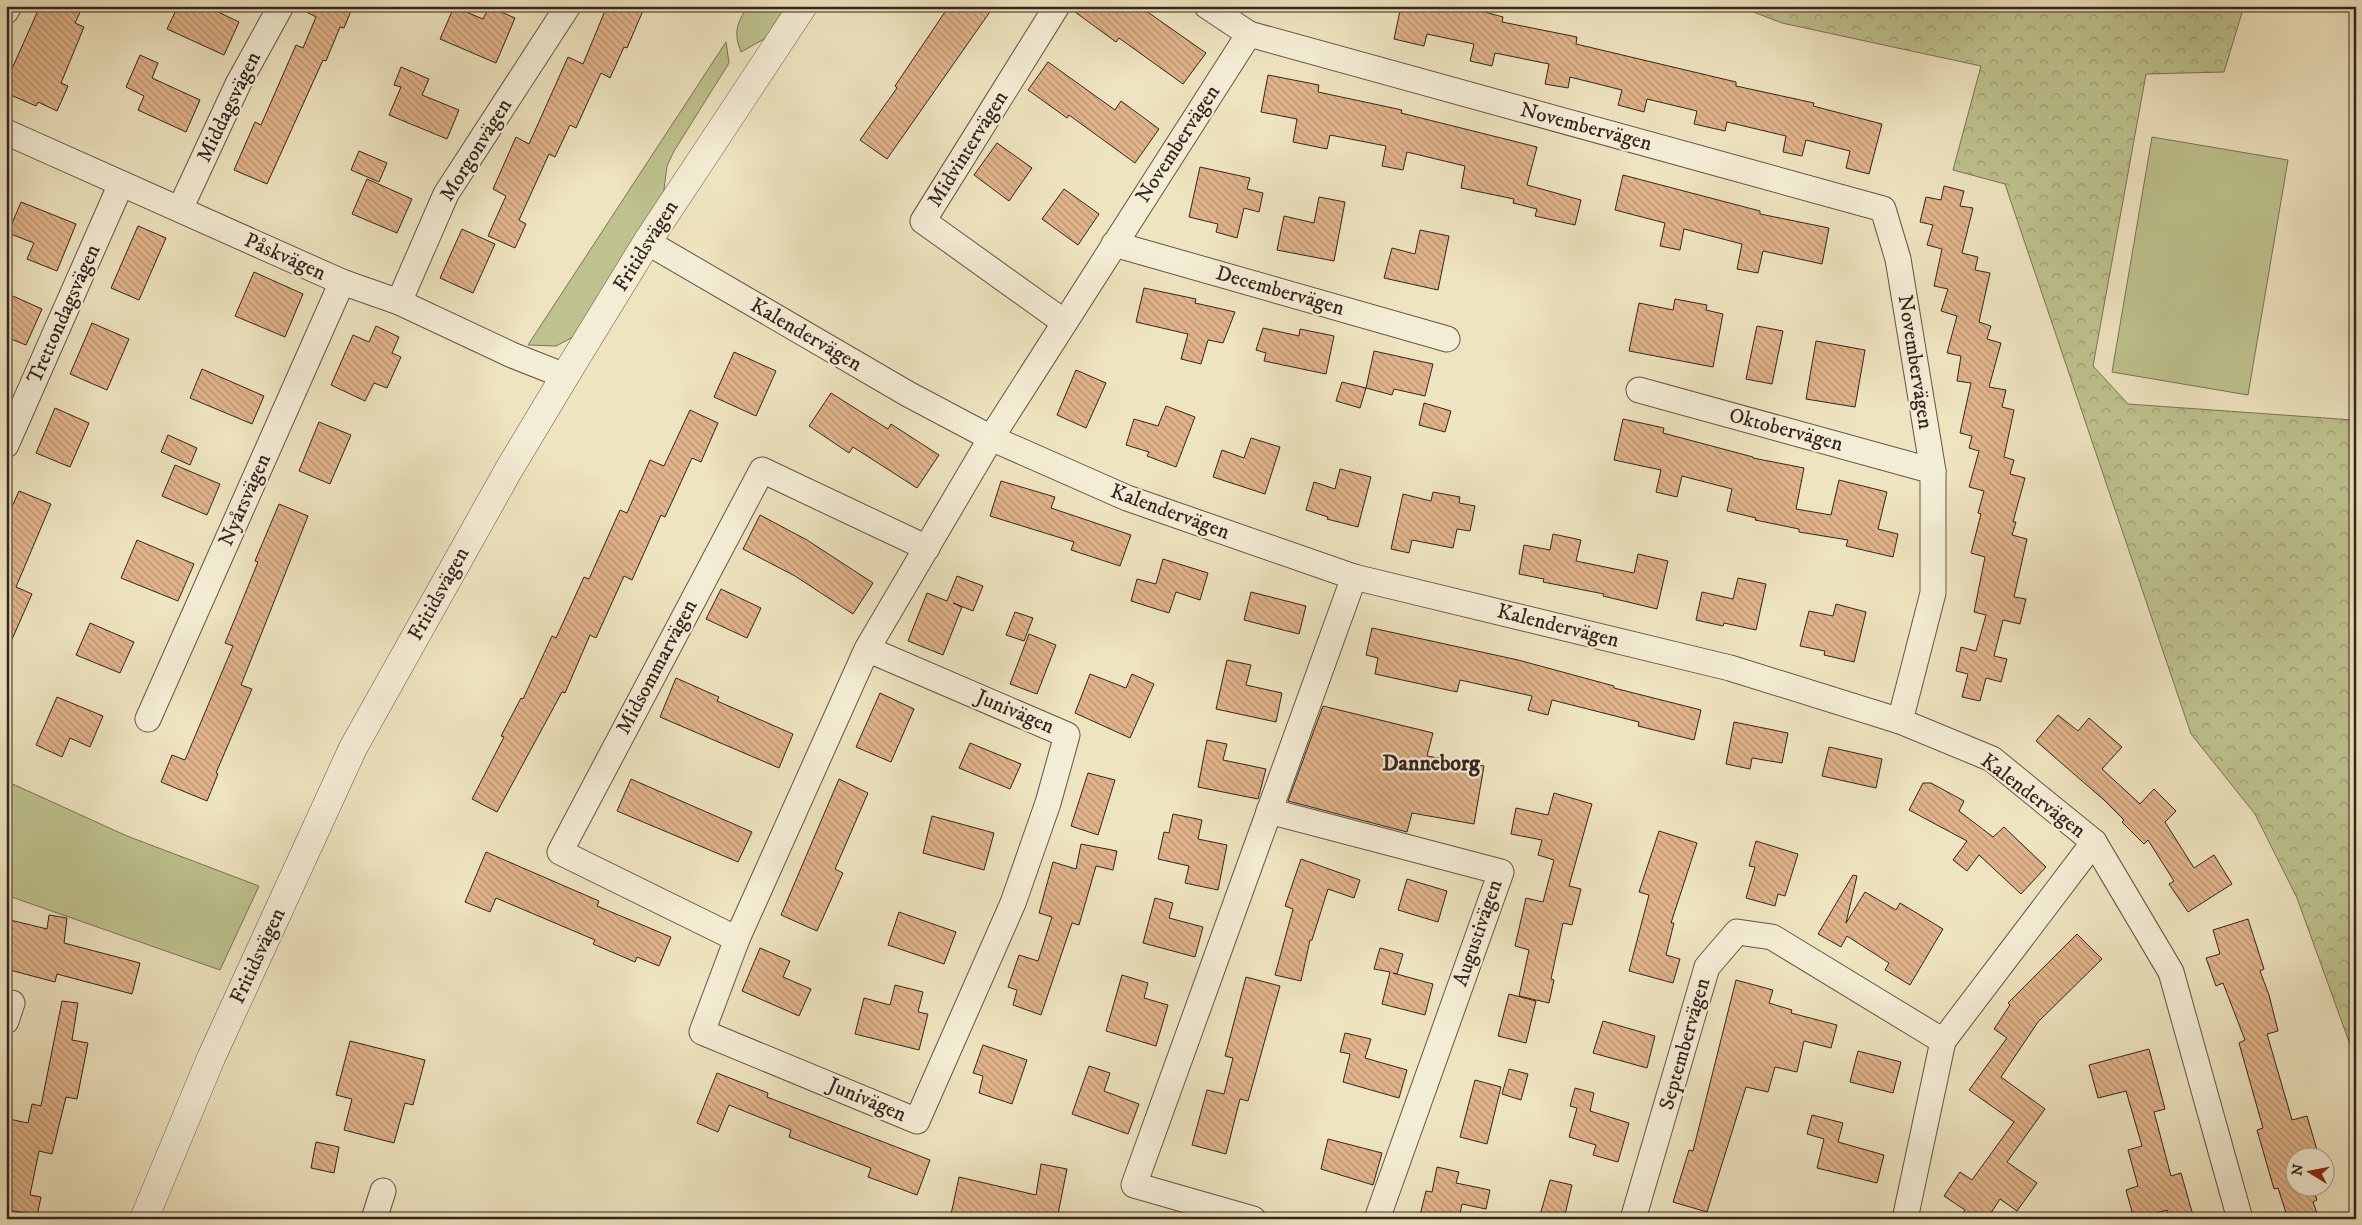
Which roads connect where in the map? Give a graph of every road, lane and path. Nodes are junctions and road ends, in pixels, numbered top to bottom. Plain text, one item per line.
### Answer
1 (8, 6) edge
2 (281, 6) edge
3 (568, 6) edge
4 (803, 6) edge
5 (1057, 6) edge
6 (1207, 6) edge
7 (6, 11) edge
8 (1249, 34) junction
9 (6, 132) edge
10 (121, 184) junction
11 (180, 210) junction
12 (647, 242) junction
13 (1114, 244) junction
14 (342, 282) junction
15 (399, 302) junction
16 (1064, 322) junction
17 (1446, 338) dead end
18 (565, 376) junction
19 (1640, 390) dead end
20 (991, 438) junction
21 (6, 445) edge
22 (1933, 471) junction
23 (927, 548) junction
24 (1354, 577) junction
25 (867, 649) junction
26 (148, 719) dead end
27 (1900, 721) junction
28 (1269, 812) junction
29 (2094, 842) junction
30 (737, 939) junction
31 (1943, 1041) junction
32 (382, 1191) dead end
33 (144, 1219) edge
34 (374, 1219) edge
35 (1253, 1219) edge
36 (1377, 1219) edge
37 (1633, 1219) edge
38 (1905, 1219) edge
39 (2240, 1219) edge

1 - 7 street
2 - 11 street, Middagsvägen
3 - 15 street, Morgonvägen
4 - 12 street, Fritidsvägen
5 - 16 street, Midvintervägen
6 - 8 street
8 - 13 street, Novembervägen
8 - 22 street, Novembervägen
9 - 10 street, Påskvägen
10 - 11 street, Påskvägen
10 - 21 street, Trettondagsvägen
11 - 14 street, Påskvägen
12 - 18 street, Fritidsvägen
12 - 20 street, Kalendervägen
13 - 16 street, Novembervägen
13 - 17 street, Decembervägen
14 - 15 street, Påskvägen
14 - 26 street, Nyårsvägen
15 - 18 street, Påskvägen
16 - 20 street, Novembervägen
18 - 33 street, Fritidsvägen
19 - 22 street, Oktobervägen
20 - 23 street, Junivägen
20 - 24 street, Kalendervägen
22 - 27 street, Novembervägen
23 - 25 street, Junivägen
23 - 30 street, Midsommarvägen
24 - 27 street, Kalendervägen
24 - 28 street
25 - 30 street, Junivägen
25 - 30 street, Junivägen
27 - 29 street, Kalendervägen
28 - 35 street
28 - 36 street, Augustivägen
29 - 31 street
29 - 39 street, Kalendervägen
31 - 37 street, Septembervägen
31 - 38 street
32 - 34 street

